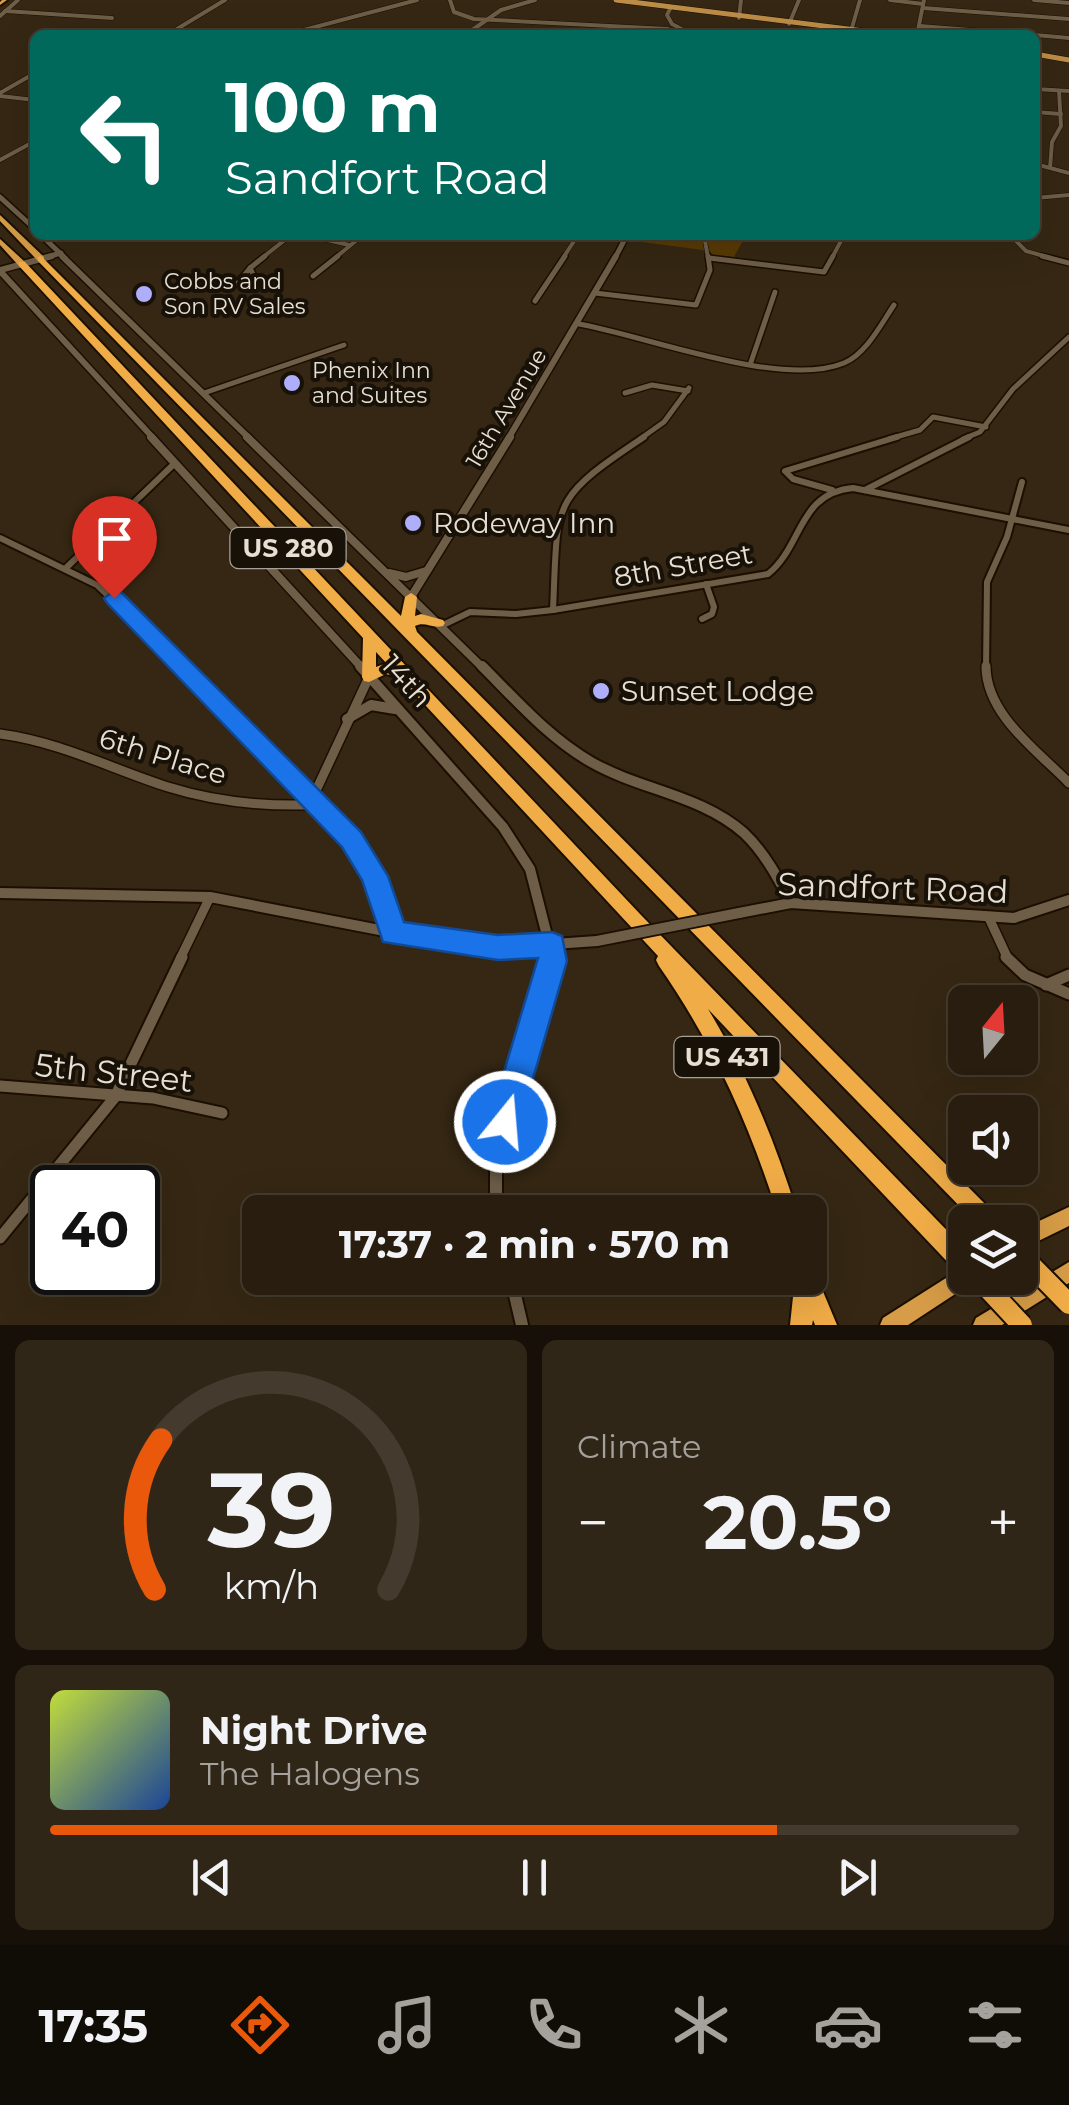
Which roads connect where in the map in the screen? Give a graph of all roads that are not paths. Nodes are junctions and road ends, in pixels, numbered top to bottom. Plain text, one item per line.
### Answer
1 (18, 0) edge
2 (226, 0) edge
3 (417, 0) edge
4 (450, 0) edge
5 (535, 0) edge
6 (606, 0) edge
7 (616, 0) edge
8 (742, 0) edge
9 (799, 0) edge
10 (860, 0) edge
11 (890, 0) edge
12 (1009, 0) edge
13 (1034, 0) edge
14 (1062, 1) edge
15 (1069, 3) edge
16 (923, 4) edge
17 (669, 8) junction
18 (2, 14) edge
19 (1012, 15) junction
20 (740, 17) junction
21 (112, 18) dead end
22 (1069, 19) edge
23 (486, 20) junction
24 (789, 23) junction
25 (920, 26) junction
26 (606, 28) junction
27 (671, 28) junction
28 (177, 29) dead end
29 (305, 30) edge
30 (472, 30) edge
31 (603, 30) edge
32 (666, 30) edge
33 (677, 30) edge
34 (851, 30) joint
35 (919, 30) edge
36 (971, 30) edge
37 (1040, 36) edge
38 (1069, 38) edge
39 (1040, 54) edge
40 (1040, 54) edge
41 (1069, 58) edge
42 (30, 76) edge
43 (1040, 89) edge
44 (1058, 91) junction
45 (1069, 91) edge
46 (0, 95) edge
47 (30, 98) edge
48 (1040, 112) edge
49 (1061, 114) junction
50 (30, 144) edge
51 (0, 160) edge
52 (1040, 165) edge
53 (1050, 168) junction
54 (1069, 173) edge
55 (1069, 196) edge
56 (0, 197) edge
57 (1040, 198) edge
58 (0, 217) edge
59 (30, 224) edge
60 (47, 240) edge
61 (285, 240) edge
62 (328, 240) edge
63 (356, 240) edge
64 (575, 240) edge
65 (624, 240) edge
66 (705, 240) edge
67 (841, 240) edge
68 (1015, 240) edge
69 (0, 241) edge
70 (349, 245) junction
71 (61, 252) junction
72 (709, 258) junction
73 (41, 259) junction
74 (1069, 263) edge
75 (22, 264) junction
76 (250, 268) dead end
77 (0, 271) edge
78 (313, 276) dead end
79 (775, 292) dead end
80 (595, 293) junction
81 (535, 301) dead end
82 (894, 305) dead end
83 (579, 324) junction
84 (1069, 338) edge
85 (344, 345) dead end
86 (752, 362) junction
87 (204, 393) junction
88 (625, 393) dead end
89 (986, 427) junction
90 (175, 463) junction
91 (1022, 482) dead end
92 (832, 490) junction
93 (863, 490) junction
94 (1010, 519) junction
95 (1069, 530) edge
96 (0, 538) edge
97 (67, 567) junction
98 (428, 570) junction
99 (386, 571) junction
100 (706, 584) junction
101 (412, 597) junction
102 (376, 601) junction
103 (553, 610) junction
104 (702, 619) dead end
105 (440, 624) junction
106 (409, 630) junction
107 (370, 636) junction
108 (405, 674) junction
109 (369, 677) junction
110 (402, 713) junction
111 (347, 719) junction
112 (0, 734) edge
113 (1069, 783) edge
114 (313, 797) junction
115 (0, 892) edge
116 (210, 898) junction
117 (1069, 900) edge
118 (790, 902) junction
119 (739, 913) joint
120 (988, 918) junction
121 (634, 919) junction
122 (394, 933) junction
123 (597, 941) joint
124 (552, 945) junction
125 (1069, 975) edge
126 (1046, 984) junction
127 (1069, 994) edge
128 (0, 1086) edge
129 (115, 1098) junction
130 (222, 1113) dead end
131 (497, 1195) edge
132 (781, 1195) edge
133 (972, 1205) edge
134 (1069, 1216) edge
135 (1038, 1231) edge
136 (0, 1238) edge
137 (948, 1246) edge
138 (1038, 1272) edge
139 (1069, 1272) edge
140 (948, 1287) edge
141 (515, 1295) edge
142 (805, 1295) edge
143 (814, 1295) edge
144 (994, 1295) edge
145 (1069, 1304) edge
146 (522, 1325) edge
147 (801, 1325) edge
148 (826, 1325) edge
149 (890, 1325) edge
150 (983, 1325) edge
151 (1022, 1325) edge

1 - 18 street
2 - 28 street
3 - 29 street
4 - 23 street
5 - 23 street
6 - 17 main road
7 - 17 main road
8 - 20 street
9 - 24 street
10 - 34 street
11 - 16 street
12 - 19 street
13 - 14 street
14 - 15 street
16 - 19 street
16 - 25 street
17 - 20 main road
17 - 27 street
18 - 21 street
19 - 22 street
20 - 24 main road
23 - 26 street
23 - 30 street
24 - 34 main road
25 - 35 street
25 - 36 street
26 - 27 street
26 - 31 street
27 - 32 street
27 - 33 street
37 - 38 street
39 - 41 main road
40 - 41 main road
42 - 46 street
43 - 44 street
44 - 45 street
44 - 49 street
46 - 47 street
48 - 49 street
49 - 53 street
50 - 51 street
52 - 53 street
53 - 54 street
55 - 57 street
56 - 59 street
58 - 73 highway, US 280
60 - 71 street
61 - 76 street
62 - 70 street
63 - 70 street
64 - 81 street
65 - 80 street, 16th Avenue
66 - 72 street
67 - 72 street
68 - 74 street
69 - 75 highway, US 280
70 - 78 street
71 - 73 street
71 - 87 street
72 - 80 street
73 - 75 street
73 - 102 highway, US 280
75 - 77 street
75 - 107 highway, US 280
77 - 90 street, 14th
79 - 86 street
80 - 83 street, 16th Avenue
82 - 86 street
83 - 86 street
83 - 98 street, 16th Avenue
84 - 89 street
85 - 87 street
87 - 99 street
88 - 103 street
89 - 92 street
89 - 93 street
90 - 97 street
90 - 109 street, 14th
91 - 94 street
92 - 93 street
92 - 100 street, 8th Street
93 - 94 street
94 - 95 street
94 - 113 street
96 - 97 street
97 - 114 street
98 - 99 street
98 - 101 street, 16th Avenue
99 - 101 street
100 - 103 street, 8th Street
100 - 104 street
101 - 102 highway
101 - 105 street
101 - 106 highway
102 - 106 highway, US 280
103 - 105 street, 8th Street
105 - 106 highway
105 - 118 street
106 - 133 highway, US 280
107 - 108 highway, US 280
107 - 109 highway
108 - 109 highway
108 - 121 highway, US 280
109 - 110 street, 14th
109 - 111 street
110 - 111 street
110 - 124 street, 14th
111 - 114 street
112 - 114 street, 6th Place
114 - 122 street
115 - 116 street, Sandfort Road
116 - 122 street, Sandfort Road
116 - 129 street
117 - 120 street, Sandfort Road
118 - 119 street, Sandfort Road
118 - 120 street, Sandfort Road
119 - 123 street, Sandfort Road, bridge
120 - 126 street
121 - 132 highway, US 431
121 - 137 highway, US 280
122 - 124 street, Sandfort Road
123 - 124 street, Sandfort Road
124 - 131 street, 14th
125 - 126 street
126 - 127 street
128 - 129 street, 5th Street
129 - 130 street, 5th Street
129 - 136 street
134 - 135 highway
138 - 145 highway, bridge
139 - 150 highway
140 - 149 highway
141 - 146 street
142 - 147 highway
143 - 148 highway
144 - 151 highway, bridge

